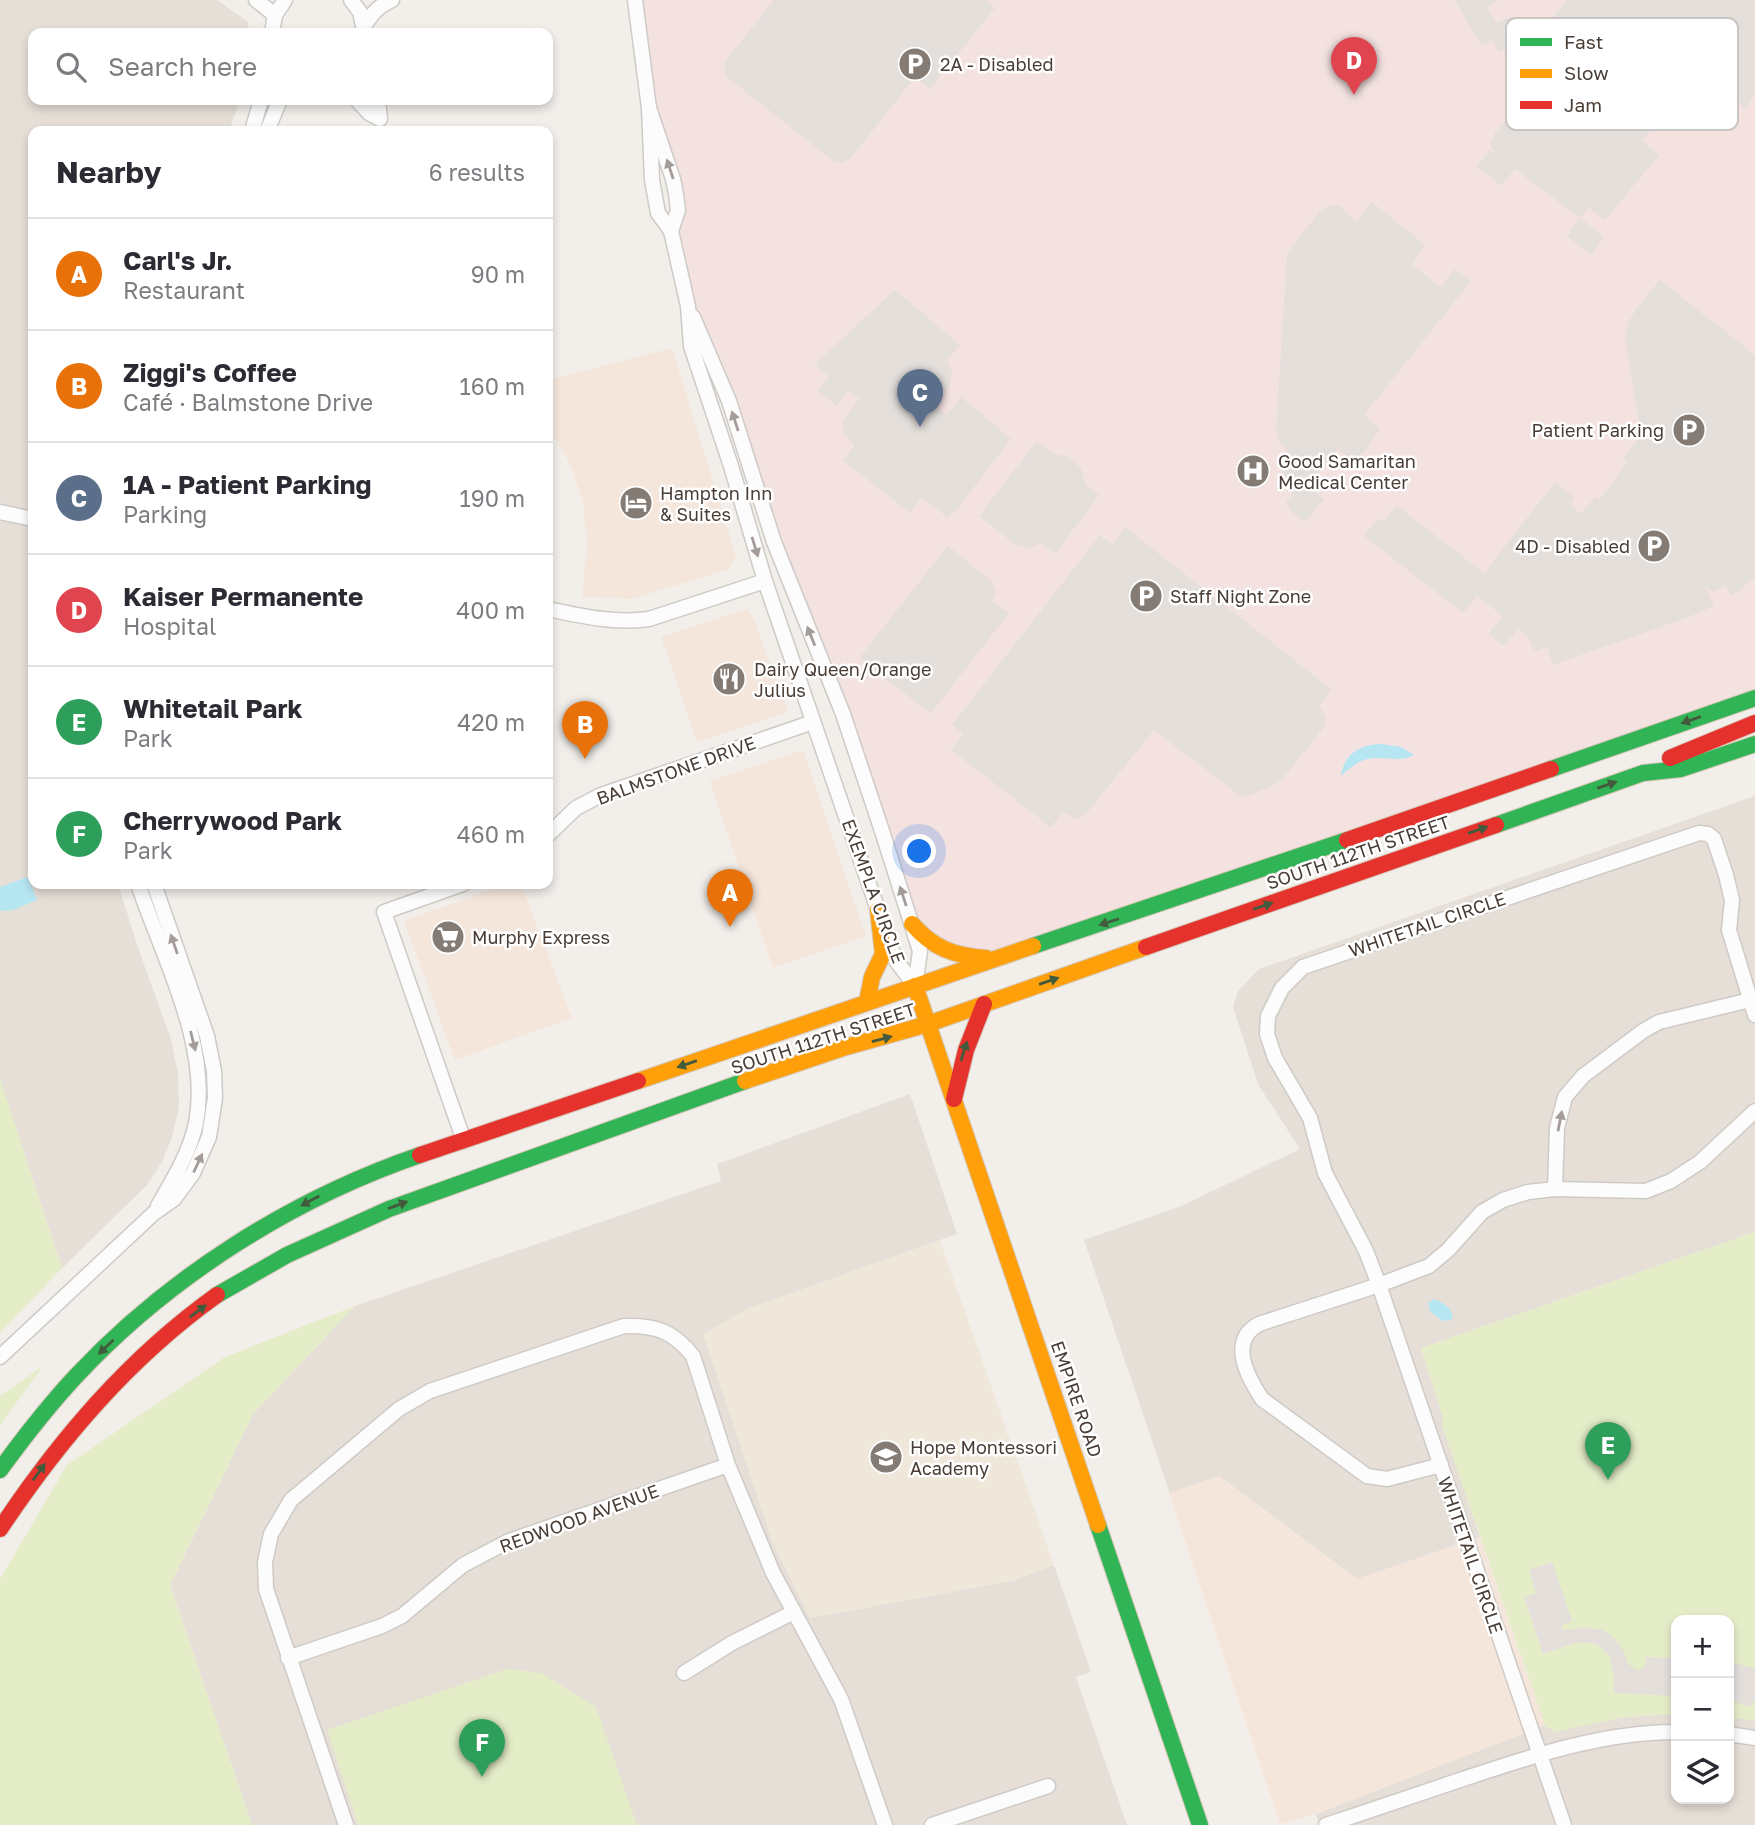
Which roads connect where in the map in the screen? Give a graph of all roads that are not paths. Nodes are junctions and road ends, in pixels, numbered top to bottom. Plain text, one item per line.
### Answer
1 (256, 0) edge
2 (285, 0) edge
3 (351, 0) edge
4 (392, 0) edge
5 (635, 0) edge
6 (275, 15) junction
7 (273, 28) edge
8 (364, 28) edge
9 (365, 28) edge
10 (260, 105) edge
11 (278, 105) edge
12 (362, 105) edge
13 (379, 105) edge
14 (649, 108) junction
15 (383, 125) edge
16 (253, 126) edge
17 (269, 126) edge
18 (671, 231) junction
19 (688, 306) junction
20 (0, 512) edge
21 (28, 518) edge
22 (765, 581) junction
23 (553, 611) edge
24 (1755, 698) edge
25 (813, 722) junction
26 (1755, 723) edge
27 (1755, 744) edge
28 (1643, 773) junction
29 (553, 830) edge
30 (140, 889) edge
31 (157, 889) edge
32 (449, 889) edge
33 (878, 910) junction
34 (912, 924) junction
35 (997, 958) junction
36 (915, 986) junction
37 (1750, 1000) junction
38 (867, 1002) junction
39 (984, 1004) junction
40 (1755, 1015) edge
41 (928, 1024) junction
42 (953, 1102) junction
43 (1755, 1111) edge
44 (464, 1141) junction
45 (1555, 1189) junction
46 (154, 1213) junction
47 (1379, 1285) junction
48 (0, 1357) edge
49 (728, 1465) junction
50 (1441, 1465) junction
51 (0, 1470) edge
52 (0, 1529) edge
53 (794, 1612) junction
54 (288, 1658) junction
55 (684, 1673) dead end
56 (1671, 1732) edge
57 (1734, 1735) edge
58 (1755, 1738) edge
59 (1540, 1755) junction
60 (1048, 1786) dead end
61 (346, 1825) edge
62 (885, 1825) edge
63 (932, 1825) edge
64 (1200, 1825) edge
65 (1326, 1825) edge
66 (1564, 1825) edge

1 - 6 street
2 - 6 street
3 - 8 street
4 - 9 street
5 - 14 street, EXEMPLA CIRCLE
6 - 7 street
10 - 16 street
11 - 17 street
12 - 15 street
13 - 15 street
14 - 18 street, EXEMPLA CIRCLE
18 -> 14 street, EXEMPLA CIRCLE
18 - 19 street, EXEMPLA CIRCLE
19 -> 22 street, EXEMPLA CIRCLE
34 -> 19 street, EXEMPLA CIRCLE
20 - 21 street
22 - 23 street
22 - 25 street, EXEMPLA CIRCLE
24 -> 35 main road, SOUTH 112TH STREET
25 - 29 street, BALMSTONE DRIVE
25 - 33 street, EXEMPLA CIRCLE
26 - 28 main road
27 - 28 main road, SOUTH 112TH STREET
39 -> 28 main road, SOUTH 112TH STREET
30 -> 46 street
46 -> 31 street
32 - 44 street
33 - 36 street, EXEMPLA CIRCLE
33 - 38 main road
34 - 35 main road
34 - 36 street, EXEMPLA CIRCLE
35 - 36 main road, SOUTH 112TH STREET
36 - 38 main road, SOUTH 112TH STREET
36 - 41 main road, EMPIRE ROAD
37 - 40 street, WHITETAIL CIRCLE
45 -> 37 street
37 - 47 street, WHITETAIL CIRCLE
38 -> 44 main road, SOUTH 112TH STREET
39 - 41 main road, SOUTH 112TH STREET
42 -> 39 main road
41 - 42 main road, EMPIRE ROAD
52 -> 41 main road, SOUTH 112TH STREET
42 - 64 main road, EMPIRE ROAD
43 - 45 street
44 -> 51 main road, SOUTH 112TH STREET
45 - 47 street
46 - 48 street
47 - 50 street, WHITETAIL CIRCLE
47 - 50 street
49 - 53 street
49 - 54 street, REDWOOD AVENUE
49 - 54 street
50 - 59 street, WHITETAIL CIRCLE
53 - 55 street
53 - 62 street
54 - 61 street
56 - 59 street
57 - 58 street
59 - 65 street
59 - 66 street, WHITETAIL CIRCLE
60 - 63 street

